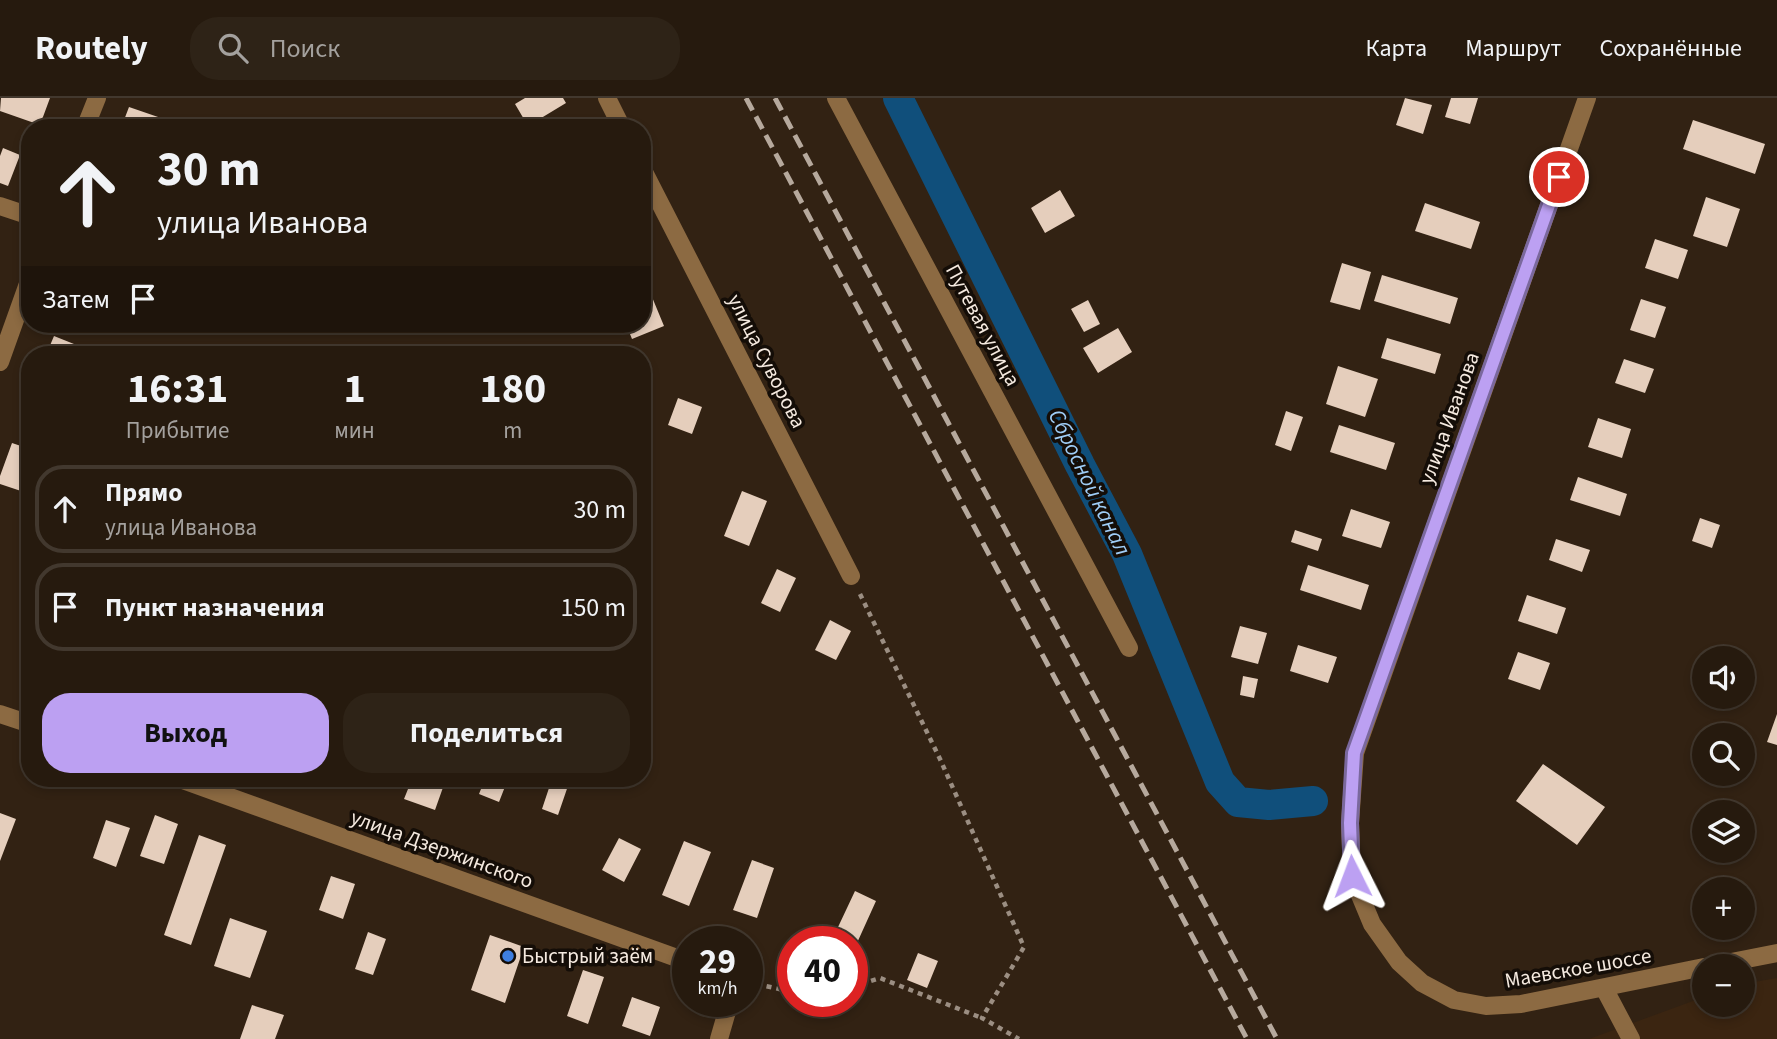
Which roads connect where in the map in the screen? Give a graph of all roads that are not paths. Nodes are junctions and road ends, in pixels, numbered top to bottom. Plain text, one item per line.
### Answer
1 (97, 98) edge
2 (607, 98) edge
3 (836, 98) edge
4 (1587, 98) edge
5 (89, 119) edge
6 (618, 119) edge
7 (651, 186) edge
8 (0, 206) edge
9 (21, 213) edge
10 (21, 303) edge
11 (0, 362) edge
12 (851, 576) road end
13 (1129, 648) dead end
14 (0, 714) edge
15 (21, 721) edge
16 (1354, 753) joint
17 (202, 787) edge
18 (1777, 953) edge
19 (672, 956) edge
20 (1755, 957) edge
21 (1692, 970) edge
22 (1604, 988) junction
23 (725, 1017) edge
24 (719, 1039) edge
25 (1631, 1039) edge

1 - 5 street
2 - 6 street
3 - 13 street, Путевая улица
4 - 16 street, улица Иванова
7 - 12 street, улица Суворова
8 - 9 street
10 - 11 street
14 - 15 street
16 - 22 street, Маевское шоссе
17 - 19 street, улица Дзержинского
18 - 20 street
21 - 22 street, Маевское шоссе
22 - 25 street
23 - 24 street

